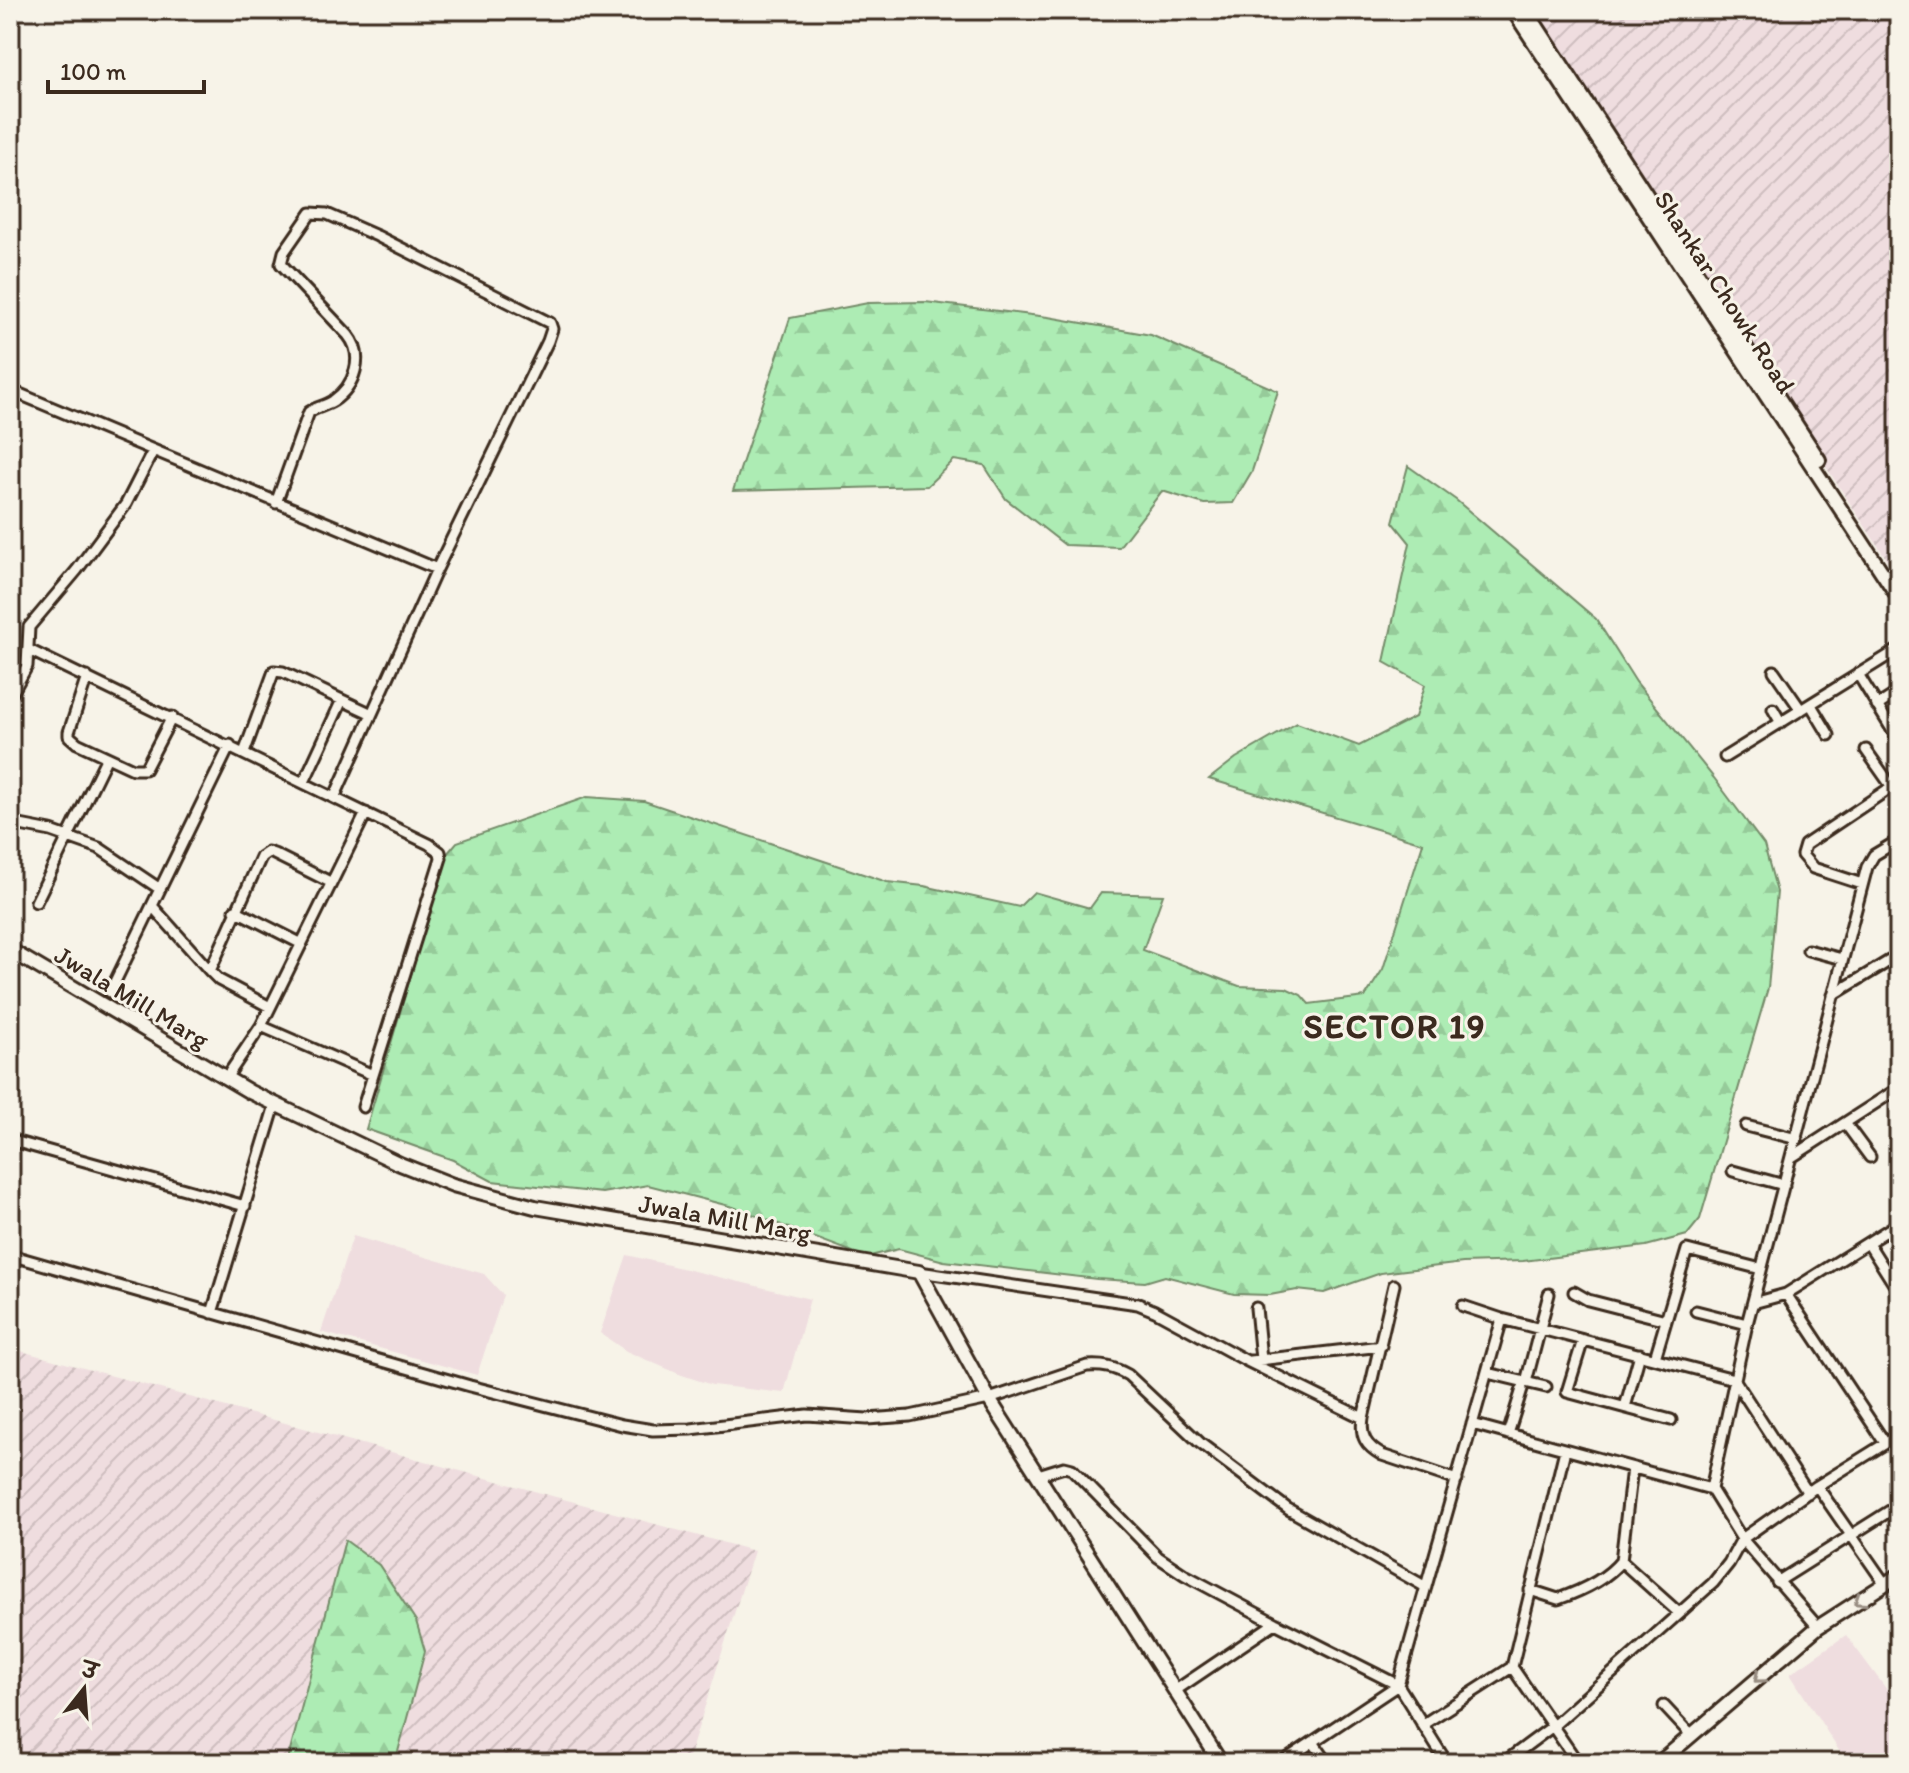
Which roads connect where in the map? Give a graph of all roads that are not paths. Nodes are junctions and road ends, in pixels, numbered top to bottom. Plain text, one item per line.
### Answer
1 (1513, 10) edge
2 (1526, 10) edge
3 (10, 390) edge
4 (153, 451) junction
5 (276, 503) junction
6 (437, 569) junction
7 (1899, 584) edge
8 (1899, 598) edge
9 (1899, 649) edge
10 (29, 650) junction
11 (1774, 671) dead end
12 (1858, 674) junction
13 (87, 677) junction
14 (1899, 692) edge
15 (10, 697) edge
16 (342, 700) junction
17 (1811, 705) junction
18 (1877, 706) junction
19 (1773, 709) dead end
20 (1801, 710) junction
21 (370, 713) junction
22 (172, 717) junction
23 (1781, 723) junction
24 (1829, 735) dead end
25 (1899, 741) edge
26 (230, 745) junction
27 (1866, 750) dead end
28 (244, 753) junction
29 (107, 757) junction
30 (1725, 757) dead end
31 (304, 782) junction
32 (1896, 784) edge
33 (335, 796) junction
34 (366, 813) junction
35 (10, 823) edge
36 (70, 837) junction
37 (1899, 840) edge
38 (330, 882) junction
39 (1862, 884) junction
40 (160, 889) junction
41 (36, 902) dead end
42 (153, 907) junction
43 (235, 910) junction
44 (300, 943) junction
45 (10, 950) edge
46 (1808, 950) dead end
47 (1899, 955) edge
48 (1842, 959) junction
49 (210, 971) junction
50 (110, 992) dead end
51 (1833, 995) junction
52 (270, 1007) junction
53 (261, 1026) junction
54 (373, 1075) junction
55 (226, 1078) junction
56 (1899, 1088) edge
57 (275, 1105) junction
58 (363, 1107) dead end
59 (1845, 1123) junction
60 (1746, 1126) dead end
61 (1797, 1139) junction
62 (10, 1140) edge
63 (1792, 1157) junction
64 (1870, 1157) dead end
65 (1733, 1171) dead end
66 (1784, 1185) junction
67 (245, 1206) junction
68 (1899, 1223) edge
69 (1868, 1243) junction
70 (10, 1255) edge
71 (1761, 1269) junction
72 (919, 1272) junction
73 (1394, 1285) dead end
74 (1574, 1292) dead end
75 (1899, 1292) edge
76 (1549, 1294) dead end
77 (1786, 1294) junction
78 (1753, 1303) junction
79 (1463, 1306) dead end
80 (1256, 1308) dead end
81 (1696, 1311) dead end
82 (212, 1313) junction
83 (1502, 1319) junction
84 (1666, 1320) junction
85 (1747, 1324) junction
86 (1539, 1328) junction
87 (1583, 1340) junction
88 (1381, 1346) junction
89 (1640, 1354) junction
90 (1655, 1358) junction
91 (1261, 1359) junction
92 (1247, 1361) junction
93 (1488, 1373) junction
94 (1734, 1379) junction
95 (1524, 1386) junction
96 (1546, 1387) dead end
97 (989, 1399) junction
98 (1625, 1407) junction
99 (1363, 1418) junction
100 (1671, 1420) dead end
101 (1472, 1424) junction
102 (1508, 1434) junction
103 (1898, 1437) edge
104 (1885, 1443) junction
105 (1565, 1450) junction
106 (1632, 1468) junction
107 (1038, 1475) junction
108 (1457, 1480) junction
109 (1711, 1489) junction
110 (1812, 1490) junction
111 (1899, 1505) edge
112 (1852, 1536) junction
113 (1742, 1539) junction
114 (1621, 1561) junction
115 (1899, 1575) edge
116 (1777, 1582) junction
117 (1885, 1584) junction
118 (1426, 1587) junction
119 (1530, 1590) junction
120 (1679, 1613) junction
121 (1275, 1623) junction
122 (1818, 1627) junction
123 (1512, 1667) junction
124 (1398, 1685) junction
125 (1176, 1690) junction
126 (1664, 1706) dead end
127 (1422, 1725) junction
128 (1553, 1726) junction
129 (1691, 1735) junction
130 (1313, 1742) junction
131 (1221, 1763) edge
132 (1281, 1763) edge
133 (1328, 1763) edge
134 (1447, 1763) edge
135 (1503, 1763) edge
136 (1578, 1763) edge
137 (1659, 1763) edge

1 - 8 street, Shankar Chowk Road
2 - 7 street, Shankar Chowk Road
3 - 4 street
4 - 5 street
4 - 10 street
5 - 6 street
5 - 6 street
6 - 21 street
9 - 12 street
10 - 13 street
10 - 15 street
11 - 20 street
12 - 17 street
12 - 18 street
13 - 22 street
13 - 29 street
14 - 18 street
16 - 21 street
16 - 28 street
16 - 31 street
17 - 20 street
17 - 24 street
18 - 25 street
19 - 23 street
20 - 23 street
21 - 33 street
22 - 26 street
22 - 29 street
23 - 30 street
26 - 28 street
26 - 40 street
27 - 32 street
28 - 31 street
29 - 36 street
31 - 33 street
32 - 39 street
33 - 34 street
34 - 38 street
34 - 54 street
35 - 36 street
36 - 40 street
36 - 41 street
37 - 39 street
38 - 43 street
38 - 44 street
39 - 48 street
40 - 42 street
42 - 49 street
42 - 50 street
43 - 44 street
43 - 49 street
44 - 52 street
45 - 55 street, Jwala Mill Marg
46 - 48 street
47 - 51 street
48 - 51 street
49 - 52 street
51 - 61 street
52 - 53 street
53 - 54 street
53 - 55 street
54 - 58 street
55 - 57 street, Jwala Mill Marg
56 - 59 street
57 - 67 street
57 - 72 street, Jwala Mill Marg
59 - 63 street
59 - 64 street
60 - 61 street
61 - 63 street
62 - 67 street
63 - 66 street
65 - 66 street
66 - 71 street
67 - 82 street
68 - 69 street
69 - 75 street
69 - 77 street
70 - 82 street
71 - 78 street
71 - 84 street
72 - 92 street
72 - 97 street
73 - 88 street
74 - 84 street
76 - 86 street
77 - 78 street
77 - 104 street
78 - 85 street
79 - 83 street
80 - 91 street
81 - 85 street
82 - 97 street
83 - 86 street
83 - 93 street
84 - 90 street
85 - 94 street
86 - 87 street
86 - 95 street
87 - 89 street
87 - 98 street
88 - 91 street
88 - 99 street
89 - 90 street
89 - 98 street
90 - 94 street
91 - 92 street
92 - 99 street
93 - 95 street
93 - 101 street
94 - 109 street
94 - 110 street
95 - 96 street
95 - 102 street
97 - 107 street
97 - 118 street
98 - 100 street
99 - 108 street
101 - 102 street
101 - 108 street
102 - 105 street
103 - 104 street
104 - 110 street
105 - 106 street
105 - 119 street
106 - 109 street
106 - 114 street
107 - 121 street
107 - 125 street
108 - 118 street
109 - 113 street
110 - 112 street
110 - 113 street
111 - 112 street
112 - 116 street
112 - 117 street
113 - 116 street
113 - 120 street
114 - 119 street
114 - 120 street
115 - 117 street
116 - 122 street
117 -> 122 street
118 - 124 street
119 - 123 street
120 - 128 street
121 - 124 street
121 - 125 street
122 -> 129 street
123 - 127 street
123 - 128 street
124 - 127 street
124 - 130 street
125 - 131 street
126 - 129 street
127 - 134 street
128 - 135 street
128 - 136 street
129 - 137 street
130 - 132 street
130 - 133 street

